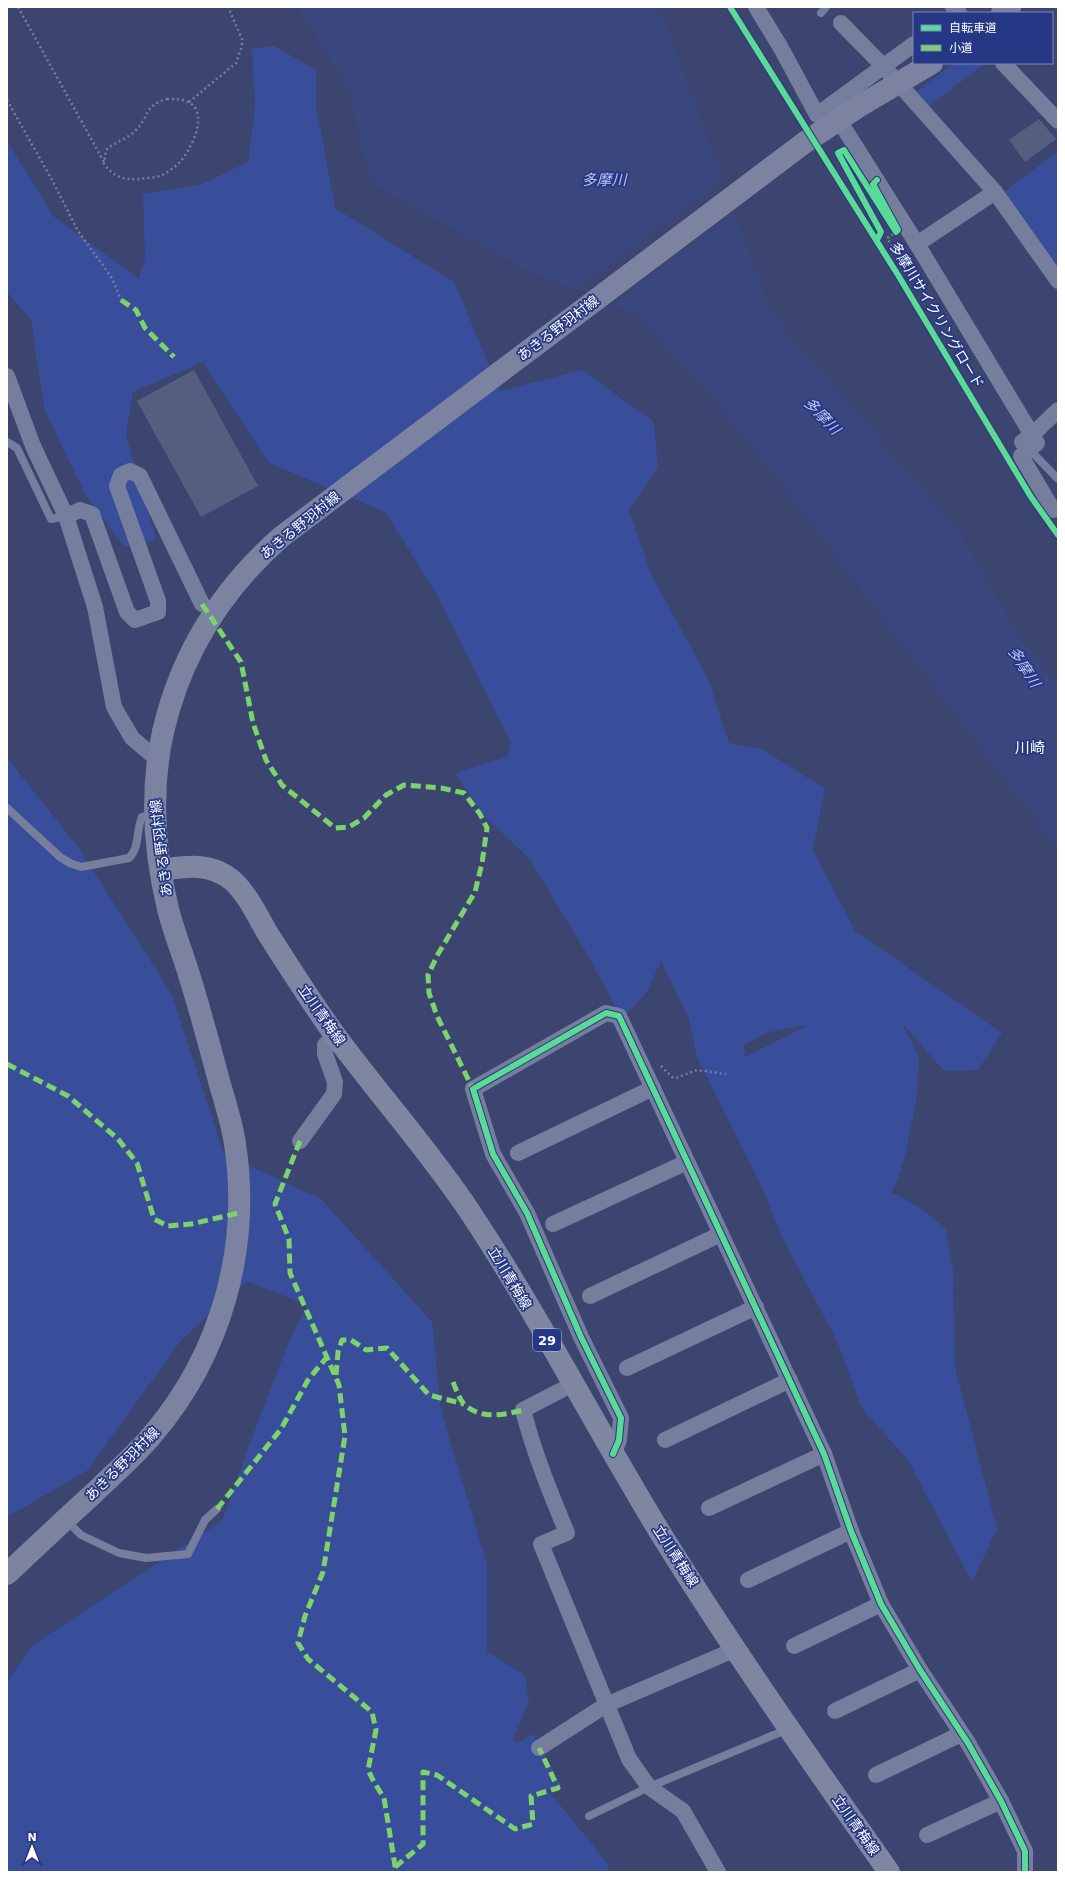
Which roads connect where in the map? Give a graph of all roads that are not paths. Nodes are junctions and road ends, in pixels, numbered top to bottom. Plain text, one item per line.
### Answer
1 (756, 7) edge
2 (841, 23) dead end
3 (913, 45) edge
4 (930, 64) edge
5 (1004, 64) edge
6 (883, 66) junction
7 (830, 106) junction
8 (1058, 121) edge
9 (995, 192) junction
10 (917, 244) junction
11 (1058, 281) edge
12 (7, 376) edge
13 (1058, 410) edge
14 (7, 442) edge
15 (1028, 442) junction
16 (1058, 479) edge
17 (1053, 510) dead end
18 (66, 516) junction
19 (202, 604) dead end
20 (158, 760) junction
21 (7, 808) edge
22 (154, 814) junction
23 (161, 870) junction
24 (335, 1035) junction
25 (653, 1088) junction
26 (300, 1140) dead end
27 (518, 1153) dead end
28 (686, 1162) junction
29 (553, 1224) dead end
30 (722, 1234) junction
31 (590, 1296) dead end
32 (756, 1307) junction
33 (627, 1368) dead end
34 (790, 1380) junction
35 (573, 1384) junction
36 (665, 1440) dead end
37 (613, 1454) junction
38 (824, 1454) junction
39 (709, 1508) dead end
40 (218, 1509) dead end
41 (65, 1520) junction
42 (851, 1531) junction
43 (7, 1574) edge
44 (748, 1580) dead end
45 (881, 1604) junction
46 (794, 1646) dead end
47 (736, 1649) junction
48 (920, 1670) junction
49 (606, 1705) junction
50 (835, 1711) dead end
51 (790, 1728) junction
52 (961, 1734) junction
53 (539, 1748) dead end
54 (876, 1775) dead end
55 (649, 1787) junction
56 (1001, 1801) junction
57 (589, 1816) dead end
58 (927, 1835) dead end
59 (718, 1872) edge
60 (889, 1872) edge
61 (1025, 1872) edge

1 - 7 street
2 - 6 street
3 - 6 street
4 - 20 main road, あきる野羽村線, bridge
5 - 8 street
6 - 7 street
6 - 9 street
7 - 10 street
9 - 10 street
9 - 11 street
10 - 15 street
12 - 18 street
13 - 15 street
14 - 18 lane
15 - 16 lane
15 - 17 street
18 - 19 street
18 - 20 street
20 - 22 main road, あきる野羽村線
21 - 22 lane
22 - 23 main road, あきる野羽村線
23 - 24 main road, 立川青梅線 / 29
23 - 41 main road, あきる野羽村線
24 - 26 street
24 - 35 main road, 立川青梅線 / 29
25 - 27 street
25 - 28 street
25 - 37 street
28 - 29 street
28 - 30 street
30 - 31 street
30 - 32 street
32 - 33 street
32 - 34 street
34 - 36 street
34 - 38 street
35 - 37 main road, 立川青梅線 / 29
35 - 49 street
37 - 47 main road, 立川青梅線 / 29
38 - 39 street
38 - 42 street
40 - 41 lane
41 - 43 main road, あきる野羽村線
42 - 44 street
42 - 45 street
45 - 46 street
45 - 48 street
47 - 49 street
47 - 51 main road, 立川青梅線 / 29
48 - 50 street
48 - 52 street
49 - 53 street
49 - 55 street
51 - 55 lane
51 - 60 main road, 立川青梅線 / 29
52 - 54 street
52 - 56 street
55 - 57 lane
55 - 59 street
56 - 58 street
56 - 61 street

